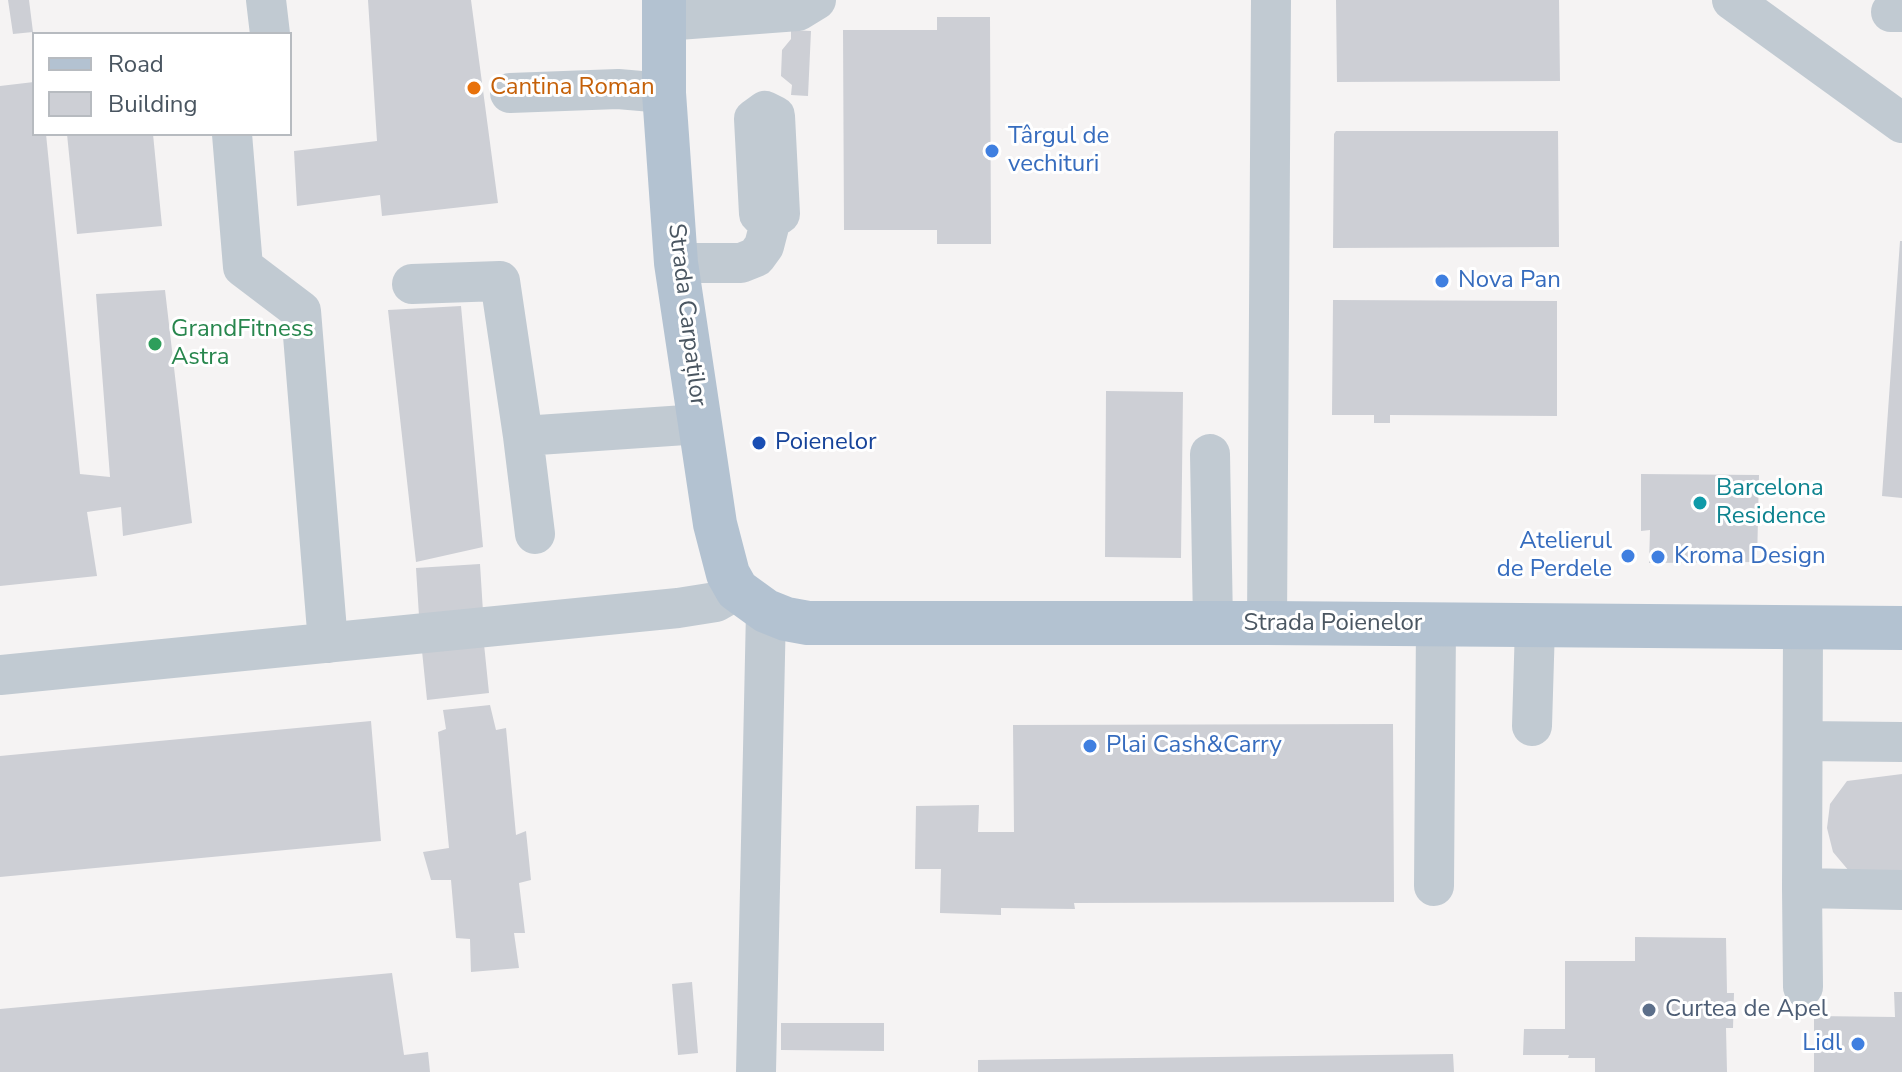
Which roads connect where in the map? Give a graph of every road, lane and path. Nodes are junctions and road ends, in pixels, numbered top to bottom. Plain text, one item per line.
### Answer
1 (266, 0) edge
2 (816, 0) edge
3 (1271, 0) edge
4 (1732, 0) edge
5 (664, 11) edge
6 (270, 32) edge
7 (510, 93) dead end
8 (664, 93) junction
9 (1902, 123) edge
10 (232, 136) edge
11 (771, 219) dead end
12 (676, 263) junction
13 (412, 284) dead end
14 (700, 424) junction
15 (523, 436) junction
16 (1210, 454) dead end
17 (535, 534) dead end
18 (752, 600) junction
19 (1213, 623) junction
20 (1267, 623) junction
21 (1436, 625) junction
22 (1535, 626) junction
23 (1803, 628) junction
24 (1902, 628) edge
25 (328, 643) junction
26 (0, 675) edge
27 (1532, 726) dead end
28 (1803, 741) junction
29 (1902, 742) edge
30 (1434, 886) dead end
31 (1802, 888) junction
32 (1902, 890) edge
33 (1803, 987) dead end
34 (756, 1072) edge

1 - 6 street
2 - 5 street
3 - 20 street
4 - 9 street
5 - 8 main road, Strada Carpaților
7 - 8 street
8 - 12 main road, Strada Carpaților
10 - 25 street
11 - 12 street
12 - 14 main road, Strada Carpaților
13 - 15 street
14 - 15 street
14 - 18 main road, Strada Carpaților
15 - 17 street
16 - 19 street
18 - 19 main road, Strada Poienelor
18 - 25 street
18 - 34 street
19 - 20 main road, Strada Poienelor
20 - 21 main road, Strada Poienelor
21 - 22 main road, Strada Poienelor
21 - 30 street
22 - 23 main road, Strada Poienelor
22 - 27 street
23 - 24 main road, Strada Poienelor
23 - 28 street
25 - 26 street
28 - 29 street
28 - 31 street
31 - 32 street
31 - 33 street

